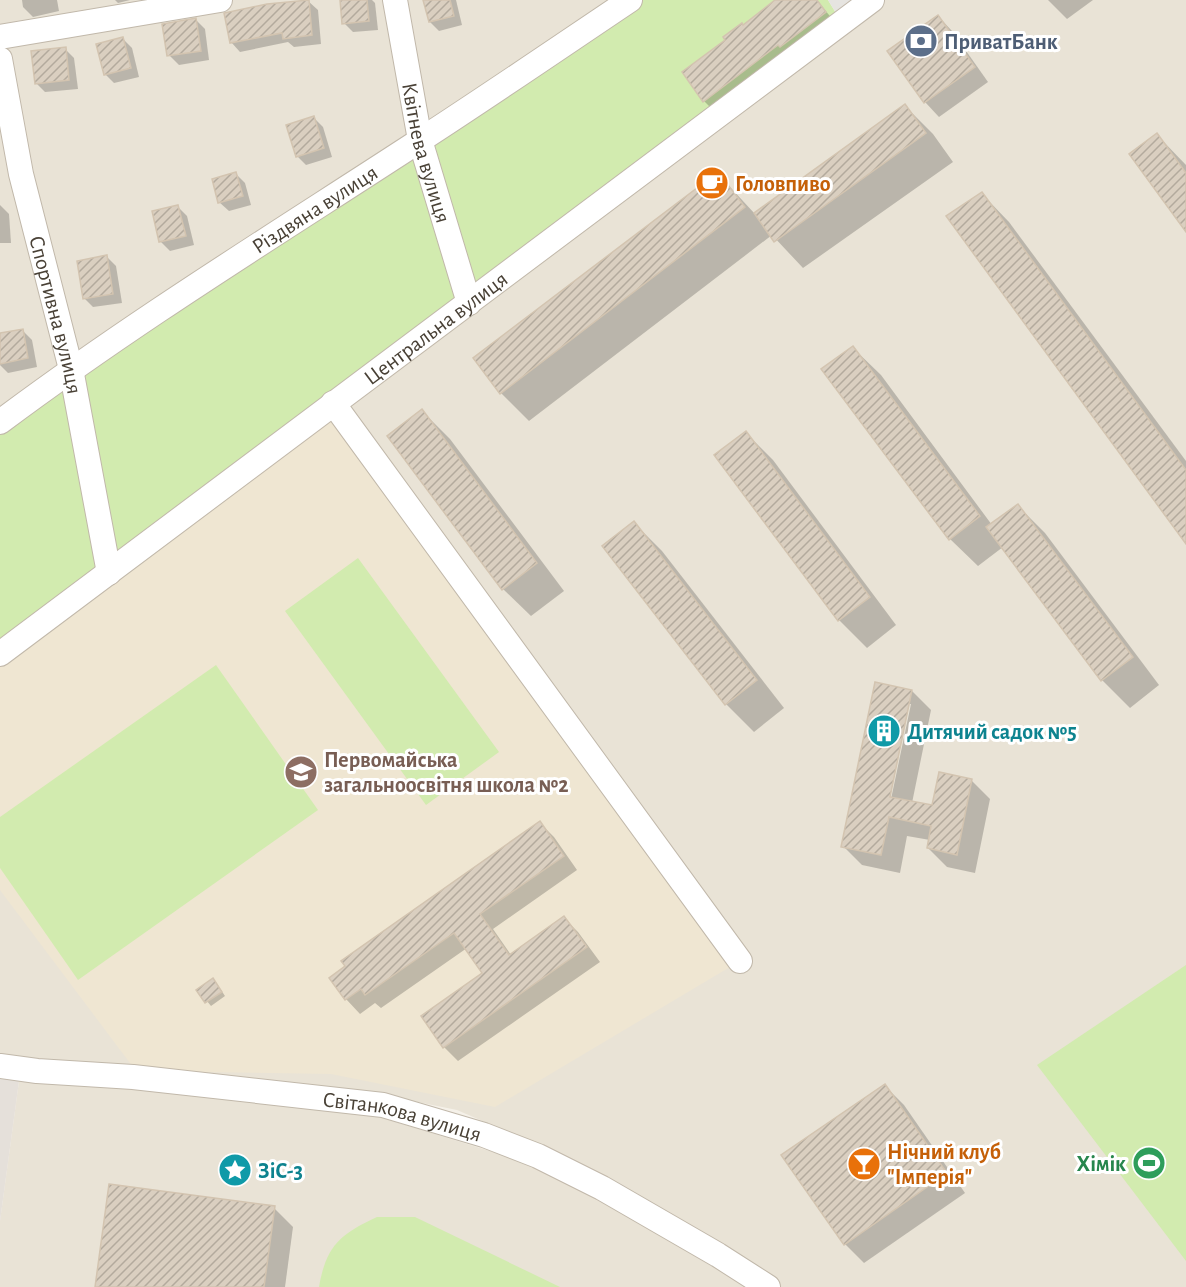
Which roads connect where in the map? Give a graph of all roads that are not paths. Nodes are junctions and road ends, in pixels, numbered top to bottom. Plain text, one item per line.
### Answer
1 (220, 0) edge
2 (394, 0) edge
3 (630, 0) edge
4 (872, 0) edge
5 (0, 37) edge
6 (0, 59) edge
7 (420, 141) junction
8 (11, 176) edge
9 (469, 303) junction
10 (71, 369) junction
11 (333, 403) junction
12 (0, 422) edge
13 (109, 573) junction
14 (0, 654) edge
15 (740, 961) dead end
16 (0, 1066) edge
17 (768, 1287) edge

1 - 5 street
2 - 7 street, Квітнева вулиця
3 - 7 street, Різдвяна вулиця
4 - 9 street, Центральна вулиця
6 - 8 street, Спортивна вулиця
7 - 9 street, Квітнева вулиця
7 - 10 street, Різдвяна вулиця
8 - 10 street, Спортивна вулиця
9 - 11 street, Центральна вулиця
10 - 12 street, Різдвяна вулиця
10 - 13 street, Спортивна вулиця
11 - 13 street, Центральна вулиця
11 - 15 street
13 - 14 street, Центральна вулиця
16 - 17 street, Світанкова вулиця

